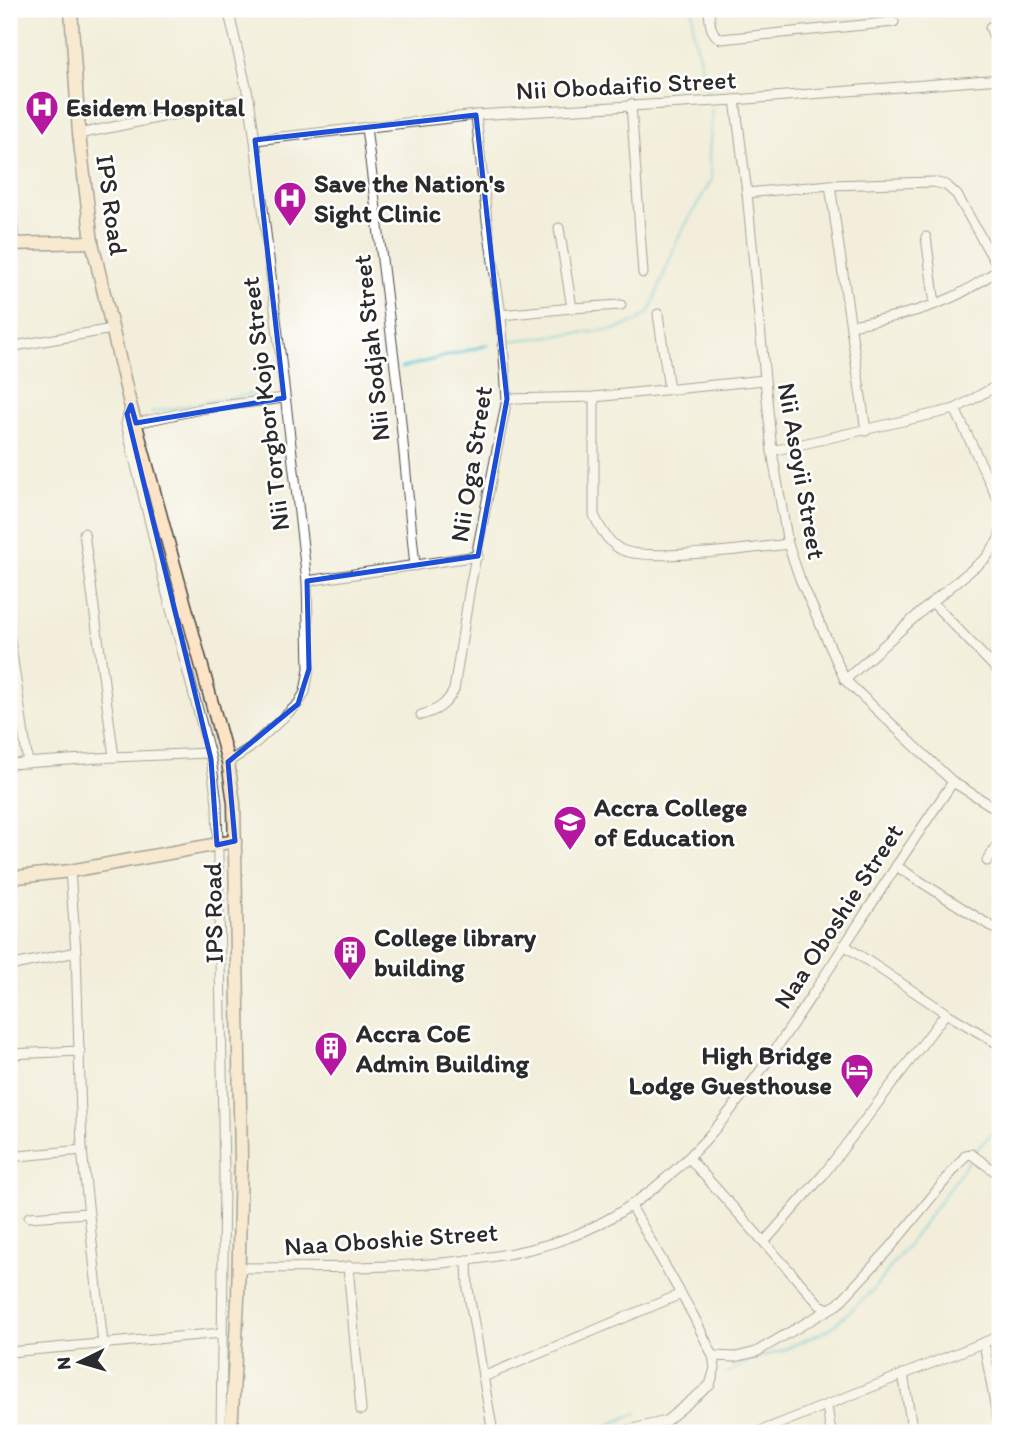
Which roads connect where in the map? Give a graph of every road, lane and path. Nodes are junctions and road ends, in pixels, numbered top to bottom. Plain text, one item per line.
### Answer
1 (71, 9) edge
2 (229, 9) edge
3 (709, 9) edge
4 (894, 22) dead end
5 (990, 27) dead end
6 (1000, 53) edge
7 (1000, 79) edge
8 (249, 99) junction
9 (735, 100) junction
10 (631, 104) junction
11 (476, 115) junction
12 (366, 127) junction
13 (79, 134) junction
14 (255, 141) junction
15 (9, 177) edge
16 (830, 185) junction
17 (747, 193) junction
18 (559, 228) dead end
19 (926, 237) dead end
20 (92, 242) junction
21 (11, 244) edge
22 (1000, 269) edge
23 (643, 273) dead end
24 (934, 304) junction
25 (621, 305) dead end
26 (572, 309) junction
27 (658, 314) dead end
28 (500, 315) junction
29 (851, 325) junction
30 (112, 329) junction
31 (9, 347) edge
32 (764, 380) junction
33 (1000, 384) edge
34 (669, 389) junction
35 (594, 397) junction
36 (284, 398) junction
37 (506, 399) junction
38 (131, 405) junction
39 (955, 409) junction
40 (136, 423) junction
41 (866, 431) junction
42 (772, 451) junction
43 (1000, 504) edge
44 (1000, 532) edge
45 (84, 533) dead end
46 (788, 544) junction
47 (478, 556) junction
48 (415, 566) junction
49 (307, 581) junction
50 (932, 602) junction
51 (9, 633) edge
52 (11, 662) edge
53 (1000, 673) edge
54 (845, 680) junction
55 (421, 715) dead end
56 (209, 754) junction
57 (114, 757) junction
58 (228, 762) junction
59 (28, 763) junction
60 (9, 764) edge
61 (953, 782) junction
62 (1000, 811) edge
63 (1000, 840) edge
64 (234, 841) junction
65 (217, 845) junction
66 (987, 861) dead end
67 (896, 866) junction
68 (70, 871) junction
69 (9, 878) edge
70 (1000, 932) edge
71 (844, 945) junction
72 (76, 952) junction
73 (9, 966) edge
74 (946, 1013) junction
75 (1000, 1045) edge
76 (80, 1051) junction
77 (9, 1054) edge
78 (82, 1150) junction
79 (9, 1157) edge
80 (688, 1158) junction
81 (1000, 1175) edge
82 (631, 1206) junction
83 (88, 1213) junction
84 (29, 1217) dead end
85 (765, 1241) junction
86 (467, 1260) junction
87 (348, 1266) junction
88 (238, 1268) junction
89 (681, 1294) junction
90 (829, 1309) junction
91 (222, 1333) junction
92 (1000, 1336) edge
93 (984, 1343) junction
94 (103, 1344) junction
95 (9, 1352) edge
96 (713, 1356) junction
97 (903, 1374) junction
98 (483, 1377) junction
99 (827, 1406) junction
100 (360, 1410) dead end
101 (221, 1433) edge
102 (231, 1433) edge
103 (493, 1433) edge
104 (616, 1433) edge
105 (756, 1433) edge
106 (831, 1433) edge
107 (913, 1433) edge
108 (1000, 1433) edge

1 - 13 street, IPS Road
2 - 8 street, Nii Torgbor Kojo Street
3 - 4 street
5 - 6 street
7 - 9 street, Nii Obodaifio Street
8 - 13 street
8 - 14 street, Nii Torgbor Kojo Street
9 - 10 street, Nii Obodaifio Street
9 - 17 street, Nii Asoyii Street
10 - 11 street, Nii Obodaifio Street
10 - 23 street
11 - 12 street, Nii Obodaifio Street
11 - 28 street, Nii Oga Street
12 - 14 street, Nii Obodaifio Street
12 - 48 street, Nii Sodjah Street
13 - 20 street, IPS Road
14 - 36 street, Nii Torgbor Kojo Street
15 - 21 street
16 - 17 street
16 - 22 street
16 - 29 street
17 - 32 street, Nii Asoyii Street
18 - 26 street
19 - 24 street
20 - 21 street
20 - 30 street, IPS Road
22 - 24 street
24 - 29 street
25 - 26 street
26 - 28 street
27 - 34 street
28 - 37 street, Nii Oga Street
29 - 41 street
30 - 31 street
30 - 38 street, IPS Road
32 - 34 street
32 - 42 street, Nii Asoyii Street
33 - 39 street
34 - 35 street
35 - 37 street
35 - 46 street
36 - 40 street
36 - 49 street, Nii Torgbor Kojo Street
37 - 47 street, Nii Oga Street
38 - 40 street, IPS Road
38 - 56 street, IPS Road
39 - 41 street
39 - 43 street
40 - 58 street, IPS Road
41 - 42 street
42 - 46 street, Nii Asoyii Street
44 - 50 street
45 - 57 street
46 - 54 street, Nii Asoyii Street
47 - 48 street
47 - 55 street, Nii Oga Street
48 - 49 street
49 - 58 street, Nii Torgbor Kojo Street
50 - 53 street
50 - 54 street
51 - 52 street
52 - 59 street
54 - 61 street, Nii Asoyii Street
56 - 57 street
56 - 65 street, IPS Road
57 - 59 street
58 - 64 street, IPS Road
59 - 60 street
61 - 62 street, Nii Asoyii Street
61 - 67 street, Naa Oboshie Street
63 - 66 street
64 - 65 street
64 - 88 street, IPS Road
65 - 68 street
65 - 91 street, IPS Road
67 - 70 street
67 - 71 street, Naa Oboshie Street
68 - 69 street
68 - 72 street
71 - 74 street
71 - 80 street, Naa Oboshie Street
72 - 73 street
72 - 76 street
74 - 75 street
74 - 85 street
76 - 77 street
76 - 78 street
78 - 79 street
78 - 83 street
80 - 82 street, Naa Oboshie Street
80 - 85 street
81 - 90 street
82 - 86 street, Naa Oboshie Street
82 - 89 street
83 - 84 street
83 - 94 street
85 - 90 street
86 - 87 street, Naa Oboshie Street
86 - 98 street
87 - 88 street, Naa Oboshie Street
87 - 100 street
88 - 102 street, IPS Road
89 - 96 street
89 - 98 street
90 - 96 street
91 - 94 street
91 - 101 street, IPS Road
92 - 93 street
93 - 97 street
93 - 108 street
94 - 95 street
96 - 104 street
97 - 99 street
97 - 107 street
98 - 103 street
99 - 105 street
99 - 106 street

